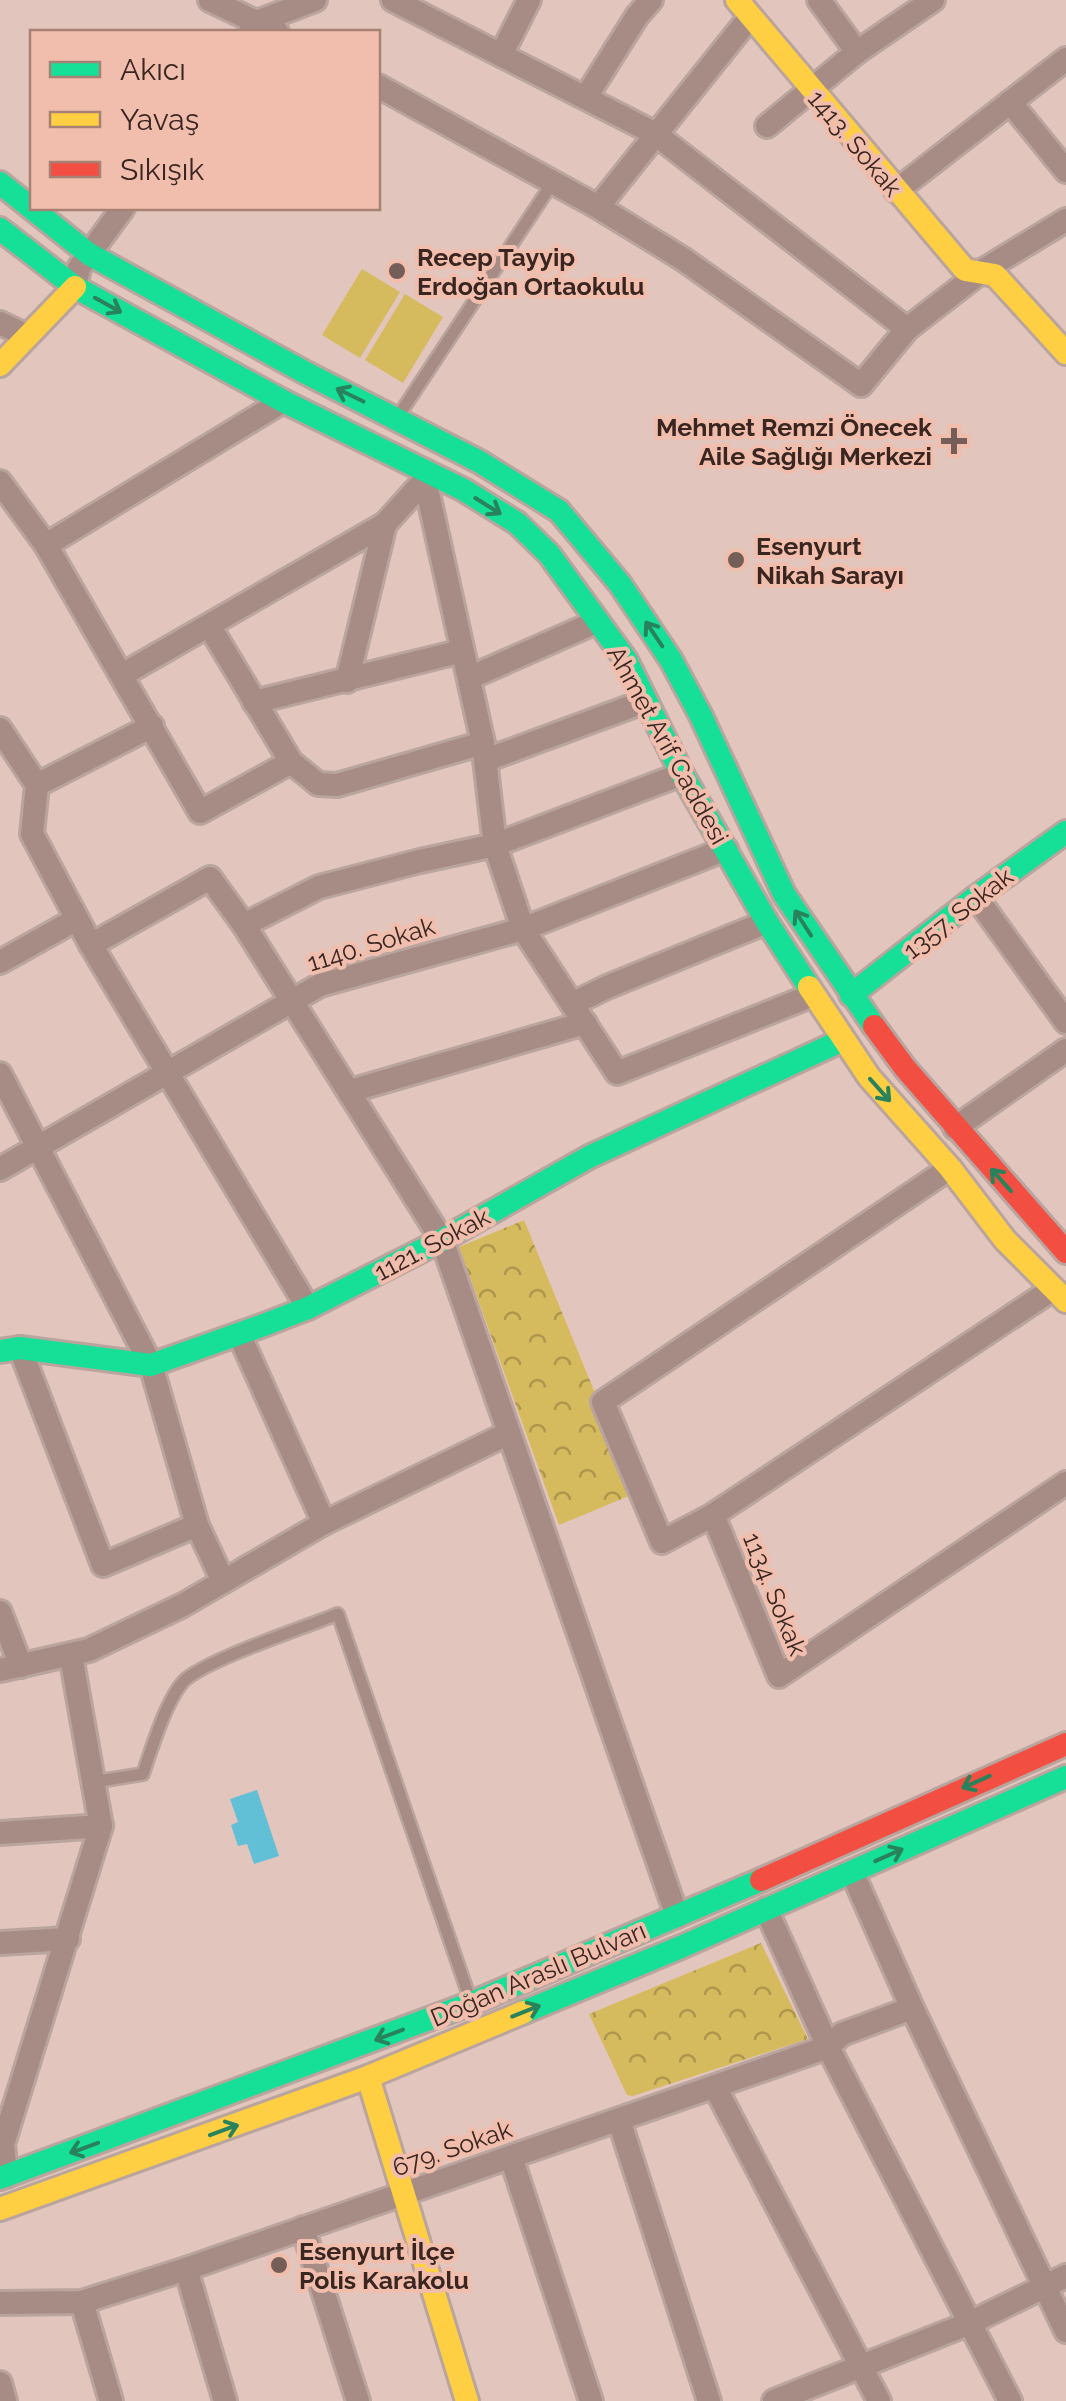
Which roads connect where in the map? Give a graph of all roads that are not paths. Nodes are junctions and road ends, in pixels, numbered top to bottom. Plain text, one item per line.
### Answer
1 (210, 0) edge
2 (315, 0) edge
3 (394, 0) edge
4 (530, 0) edge
5 (651, 0) edge
6 (819, 0) edge
7 (932, 0) edge
8 (744, 8) edge
9 (261, 29) edge
10 (857, 52) junction
11 (500, 55) junction
12 (1066, 59) edge
13 (380, 87) edge
14 (811, 90) junction
15 (586, 97) junction
16 (1010, 102) junction
17 (768, 126) dead end
18 (654, 133) junction
19 (1066, 171) edge
20 (553, 182) junction
21 (0, 184) edge
22 (896, 191) junction
23 (598, 207) junction
24 (30, 208) edge
25 (33, 210) edge
26 (122, 210) edge
27 (1066, 220) edge
28 (0, 229) edge
29 (89, 254) junction
30 (982, 271) junction
31 (75, 287) junction
32 (0, 323) edge
33 (907, 328) junction
34 (27, 336) junction
35 (1066, 353) edge
36 (0, 365) edge
37 (284, 401) junction
38 (398, 418) junction
39 (426, 476) junction
40 (0, 482) edge
41 (385, 524) junction
42 (46, 546) junction
43 (596, 622) junction
44 (210, 627) junction
45 (462, 651) junction
46 (122, 675) junction
47 (469, 678) junction
48 (347, 681) junction
49 (646, 701) junction
50 (254, 702) junction
51 (152, 726) junction
52 (0, 730) edge
53 (484, 752) junction
54 (291, 762) junction
55 (682, 774) junction
56 (37, 785) junction
57 (733, 786) junction
58 (1066, 832) edge
59 (496, 845) junction
60 (726, 849) junction
61 (976, 897) junction
62 (77, 919) junction
63 (766, 922) junction
64 (244, 925) junction
65 (523, 930) junction
66 (91, 945) junction
67 (0, 962) edge
68 (813, 995) junction
69 (851, 995) junction
70 (291, 1000) junction
71 (578, 1013) junction
72 (1066, 1022) edge
73 (842, 1040) junction
74 (1066, 1050) edge
75 (168, 1073) junction
76 (0, 1074) edge
77 (350, 1092) junction
78 (955, 1128) junction
79 (38, 1146) junction
80 (950, 1168) junction
81 (0, 1169) edge
82 (1030, 1215) junction
83 (442, 1240) junction
84 (1006, 1240) junction
85 (1066, 1252) edge
86 (1059, 1295) edge
87 (308, 1308) junction
88 (239, 1334) junction
89 (10, 1349) edge
90 (152, 1364) junction
91 (508, 1434) junction
92 (1066, 1483) edge
93 (713, 1515) junction
94 (324, 1524) junction
95 (197, 1525) junction
96 (223, 1582) junction
97 (0, 1612) edge
98 (72, 1656) junction
99 (10, 1668) edge
100 (1066, 1744) edge
101 (1066, 1777) edge
102 (93, 1782) junction
103 (101, 1826) junction
104 (0, 1832) edge
105 (852, 1872) junction
106 (766, 1909) junction
107 (677, 1916) junction
108 (68, 1938) junction
109 (0, 1943) edge
110 (472, 2003) junction
111 (912, 2008) junction
112 (828, 2047) junction
113 (368, 2077) junction
114 (715, 2087) junction
115 (619, 2120) junction
116 (511, 2157) junction
117 (3, 2177) edge
118 (406, 2194) junction
119 (0, 2209) edge
120 (303, 2228) junction
121 (186, 2269) junction
122 (1066, 2276) edge
123 (1043, 2286) junction
124 (82, 2302) junction
125 (0, 2303) edge
126 (970, 2322) junction
127 (1066, 2331) edge
128 (861, 2367) junction
129 (0, 2384) edge
130 (805, 2396) edge
131 (5, 2401) edge
132 (110, 2401) edge
133 (225, 2401) edge
134 (358, 2401) edge
135 (468, 2401) edge
136 (591, 2401) edge
137 (710, 2401) edge
138 (774, 2401) edge
139 (880, 2401) edge
140 (1010, 2401) edge

1 - 9 street
2 - 9 street
3 - 11 street
4 - 11 street
5 - 15 street
6 - 10 street
7 - 10 street
8 - 14 street, 1413. Sokak
8 - 18 street
10 - 14 street
11 - 15 street
12 - 16 street
13 - 20 street
14 - 17 street
14 - 22 street, 1413. Sokak
15 - 18 street
16 - 19 street
16 - 22 street
18 - 23 street
18 - 33 street
20 - 23 street
20 - 38 lane
21 - 24 street, Ahmet Arif Caddesi
22 - 30 street, 1413. Sokak
23 - 33 street
25 - 29 street, Ahmet Arif Caddesi
26 - 29 street
27 - 30 street
28 - 31 street, Ahmet Arif Caddesi
29 - 31 street
38 -> 29 street, Ahmet Arif Caddesi
30 - 33 street
30 - 35 street, 1413. Sokak
31 - 34 street
31 -> 37 street, Ahmet Arif Caddesi
32 - 34 street
34 - 36 street
37 - 39 street, Ahmet Arif Caddesi
37 - 42 street
57 -> 38 street, Ahmet Arif Caddesi
39 - 41 street
39 -> 43 street, Ahmet Arif Caddesi
39 - 45 street
40 - 42 street
41 - 44 street
41 - 48 street
42 - 46 street
43 - 47 street
43 - 49 street, Ahmet Arif Caddesi
44 - 46 street
44 - 50 street
45 - 47 street
45 - 48 street
46 - 51 street
47 - 53 street
48 - 50 street
49 - 53 street
49 - 55 street, Ahmet Arif Caddesi
50 - 54 street
51 - 54 street
51 - 56 street
52 - 56 street
53 - 54 street
53 - 59 street
55 - 57 street
55 - 59 street
55 - 60 street, Ahmet Arif Caddesi
56 - 62 street
69 -> 57 street, Ahmet Arif Caddesi
58 - 61 street, 1357. Sokak
59 - 64 street
59 - 65 street
60 - 63 street, Ahmet Arif Caddesi
60 - 65 street, 1140. Sokak
61 - 69 street, 1357. Sokak
61 - 72 street
62 - 66 street
62 - 67 street
63 - 68 street, Ahmet Arif Caddesi
63 - 71 street
64 - 66 street
64 - 70 street
65 - 70 street, 1140. Sokak
65 - 71 street
66 - 75 street
68 - 71 street
68 - 73 street, Ahmet Arif Caddesi
69 - 78 street, Ahmet Arif Caddesi
70 - 75 street, 1140. Sokak
70 - 77 street
71 - 77 street
73 -> 80 street, Ahmet Arif Caddesi
73 - 83 street, 1121. Sokak
74 - 78 street
75 - 79 street, 1140. Sokak
75 - 87 street
76 - 79 street
77 - 83 street
82 -> 78 street, Ahmet Arif Caddesi
79 - 81 street, 1140. Sokak
79 - 90 street
80 - 84 street, Ahmet Arif Caddesi
80 - 93 street, 1134. Sokak
82 - 84 street
82 - 85 street, Ahmet Arif Caddesi
83 - 87 street, 1121. Sokak
83 - 91 street
84 - 86 street, Ahmet Arif Caddesi
86 - 93 street
87 - 88 street, 1121. Sokak
88 - 90 street, 1121. Sokak
88 - 94 street
89 - 90 street, 1121. Sokak
89 - 95 street
90 - 95 street
91 - 94 street
91 - 107 street
92 - 93 street, 1134. Sokak
94 - 96 street
95 - 96 street
96 - 98 street
97 - 99 street
98 - 99 street
98 - 102 street
100 -> 107 street, Doğan Araslı Bulvarı
105 -> 101 street, Doğan Araslı Bulvarı
102 - 103 street
102 - 110 lane
103 - 104 street
103 - 108 street
105 - 106 street, Doğan Araslı Bulvarı
105 - 111 street
106 - 112 street
113 -> 106 street, Doğan Araslı Bulvarı
107 - 110 street, Doğan Araslı Bulvarı
108 - 109 street
108 - 117 street
110 -> 117 street, Doğan Araslı Bulvarı
111 - 112 street, 679. Sokak
111 - 123 street
112 - 114 street, 679. Sokak
112 - 126 street
113 - 118 street
119 -> 113 street, Doğan Araslı Bulvarı
114 - 115 street, 679. Sokak
114 - 128 street
115 - 116 street, 679. Sokak
115 - 137 street
116 - 118 street, 679. Sokak
116 - 136 street
118 - 120 street, 679. Sokak
118 - 135 street
120 - 121 street, 679. Sokak
120 - 134 street
121 - 124 street, 679. Sokak
121 - 133 street
122 - 123 street
123 - 126 street
123 - 127 street
124 - 125 street, 679. Sokak
124 - 132 street
126 - 128 street
126 - 140 street
128 - 130 street
128 - 139 street
129 - 131 street
130 - 138 street

